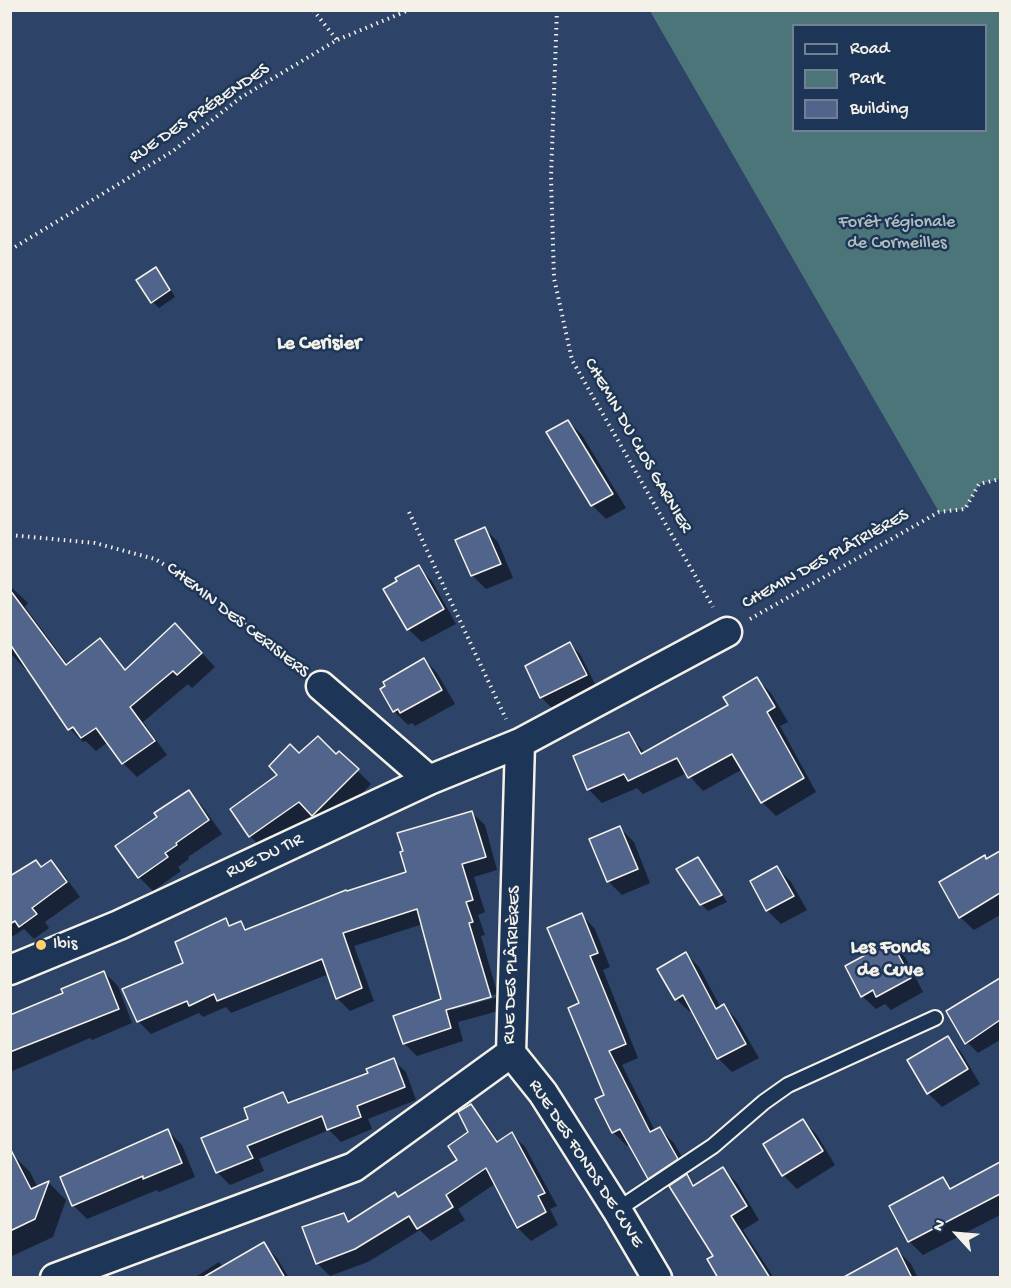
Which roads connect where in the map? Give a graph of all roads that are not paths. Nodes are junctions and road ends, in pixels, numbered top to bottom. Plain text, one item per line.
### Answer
1 (727, 632) road end
2 (321, 686) road end
3 (520, 743) junction
4 (429, 780) junction
5 (10, 970) edge
6 (935, 1018) dead end
7 (511, 1053) junction
8 (617, 1210) junction
9 (55, 1278) edge
10 (657, 1278) edge

1 - 3 street
2 - 4 street, CHEMIN DES CERISIERS
3 - 4 street, RUE DU TIR
3 - 7 street, RUE DES PLÂTRIÈRES
4 - 5 street, RUE DU TIR
6 - 8 lane
7 - 8 street, RUE DES FONDS DE CUVE
7 - 9 street, RUE DES PLÂTRIÈRES
8 - 10 street, RUE DES FONDS DE CUVE

